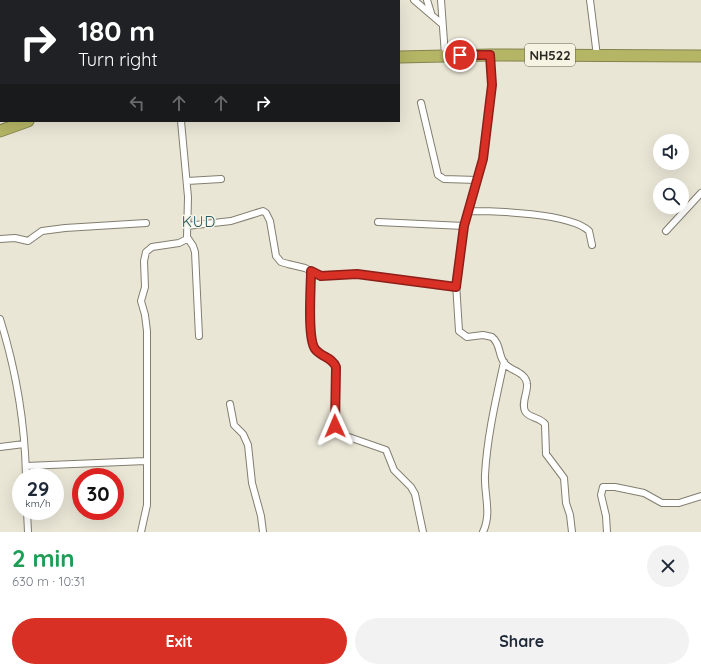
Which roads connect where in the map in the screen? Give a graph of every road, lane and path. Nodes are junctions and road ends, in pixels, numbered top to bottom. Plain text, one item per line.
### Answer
1 (414, 0) edge
2 (427, 0) edge
3 (441, 0) edge
4 (590, 0) edge
5 (431, 13) junction
6 (442, 24) junction
7 (445, 55) junction
8 (490, 55) junction
9 (400, 56) edge
10 (597, 56) junction
11 (701, 56) edge
12 (421, 102) dead end
13 (25, 122) edge
14 (182, 122) edge
15 (0, 131) edge
16 (221, 179) dead end
17 (477, 180) junction
18 (187, 181) junction
19 (701, 193) edge
20 (468, 211) junction
21 (378, 222) dead end
22 (146, 223) dead end
23 (187, 226) junction
24 (464, 226) junction
25 (666, 231) dead end
26 (0, 239) edge
27 (187, 239) junction
28 (592, 245) dead end
29 (311, 271) junction
30 (456, 287) junction
31 (0, 319) edge
32 (199, 336) dead end
33 (504, 362) junction
34 (230, 404) dead end
35 (24, 444) junction
36 (0, 447) edge
37 (146, 461) junction
38 (26, 466) joint
39 (701, 496) edge
40 (27, 520) edge
41 (28, 532) edge
42 (141, 532) edge
43 (263, 532) edge
44 (423, 532) edge
45 (483, 532) edge
46 (572, 532) edge
47 (607, 532) edge

1 - 5 street
2 - 5 street
3 - 6 street
4 - 10 street
5 - 6 street
6 - 7 street
7 - 8 highway, NH522
7 - 9 highway, NH522
8 - 10 highway, NH522
8 - 17 street
10 - 11 highway, NH522
12 - 17 street
13 - 15 highway
14 - 18 street
16 - 18 street
17 - 20 street
18 - 23 street
19 - 25 street
20 - 24 street
20 - 28 street
21 - 24 street
22 - 26 street
23 - 27 street
23 - 29 street
24 - 30 street
27 - 32 street
27 - 37 street
29 - 30 street
29 - 44 street
30 - 33 street
31 - 35 street
33 - 45 street
33 - 46 street
34 - 43 street
35 - 36 street
35 - 38 street
37 - 38 street
37 - 42 street
39 - 47 street
40 - 41 street

